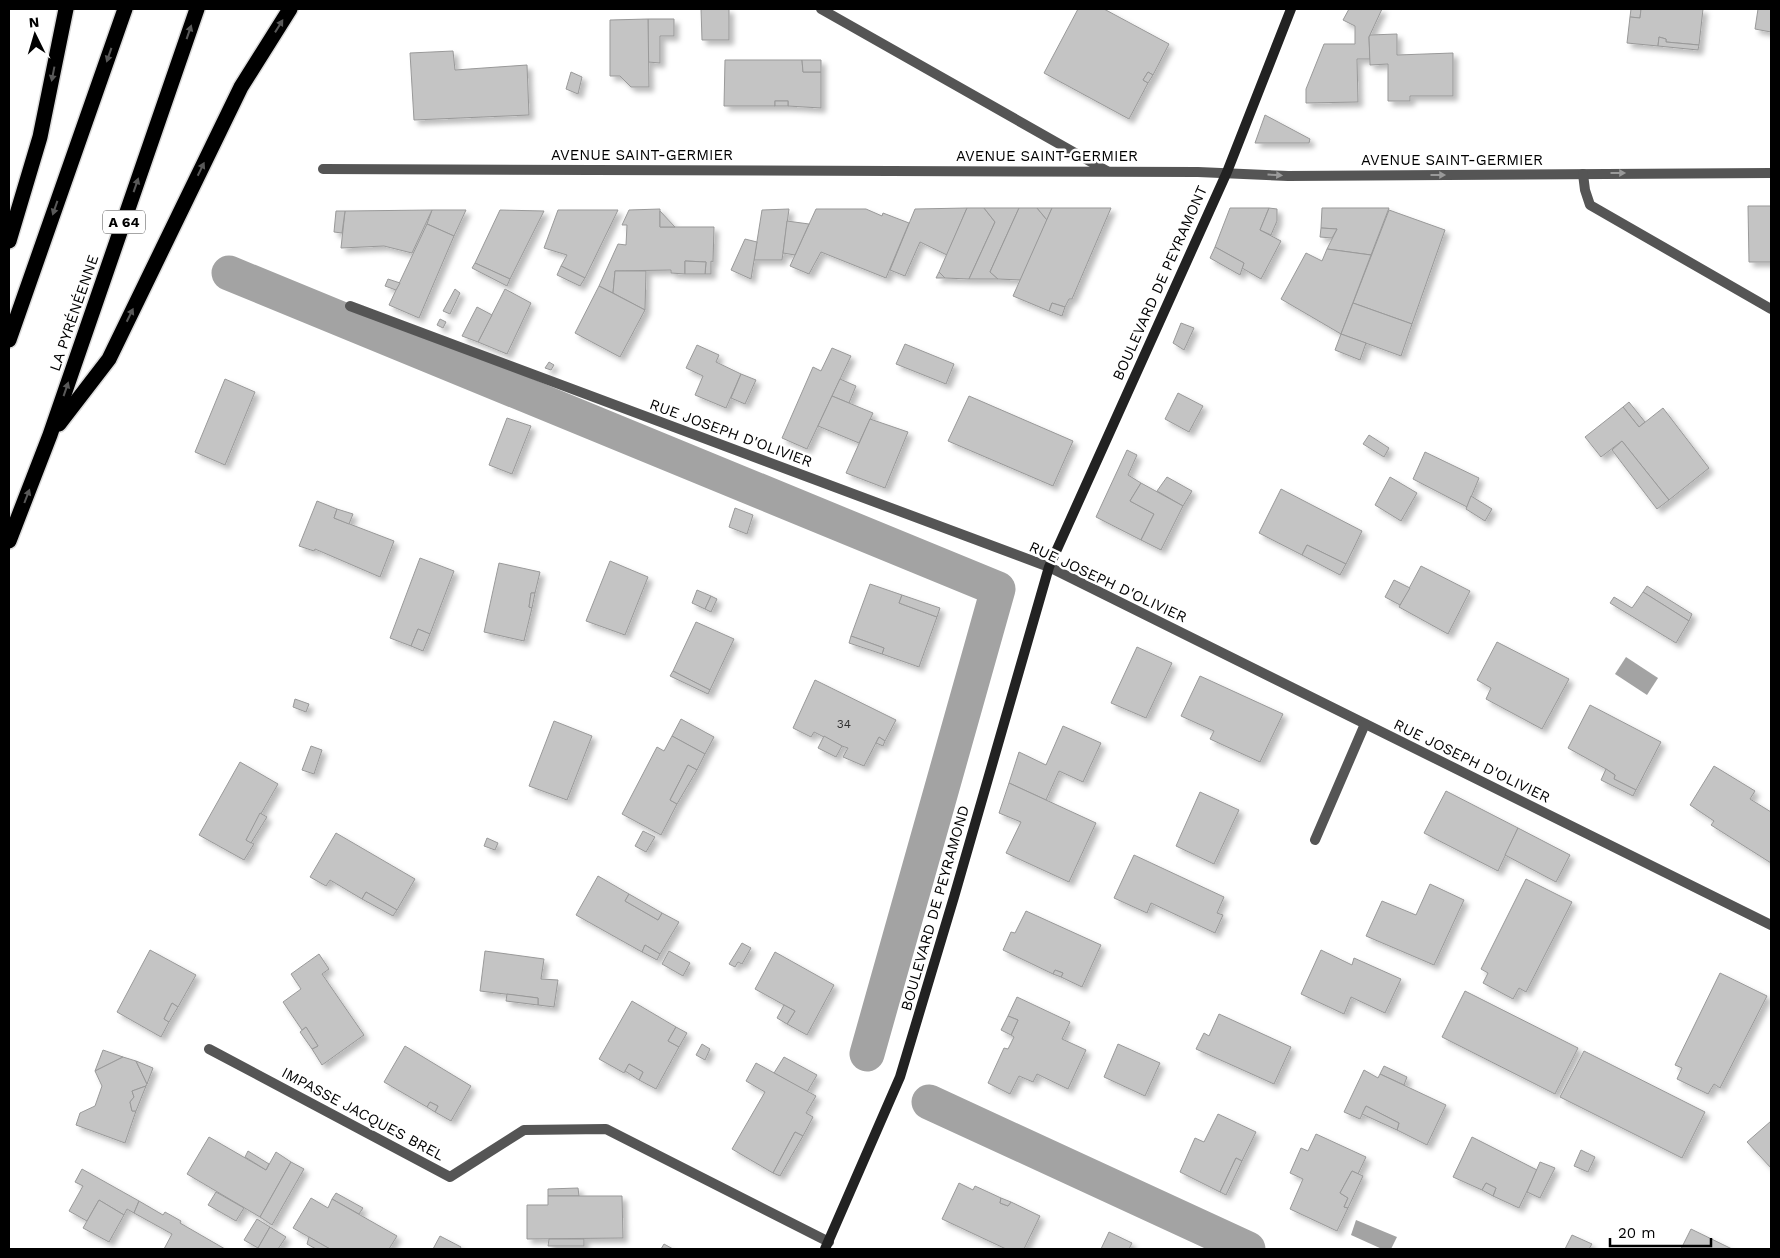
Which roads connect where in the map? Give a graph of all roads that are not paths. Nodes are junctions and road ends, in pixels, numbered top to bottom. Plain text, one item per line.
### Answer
1 (66, 9) edge
2 (125, 9) edge
3 (197, 9) edge
4 (290, 9) edge
5 (821, 9) edge
6 (1291, 9) edge
7 (323, 169) dead end
8 (1108, 172) junction
9 (1227, 172) junction
10 (1771, 173) edge
11 (1583, 174) junction
12 (9, 241) edge
13 (350, 306) dead end
14 (1771, 309) edge
15 (9, 340) edge
16 (50, 435) junction
17 (9, 541) edge
18 (1049, 567) junction
19 (1365, 724) junction
20 (1315, 840) dead end
21 (1771, 925) edge
22 (209, 1049) dead end
23 (827, 1246) edge

1 -> 12 highway
2 -> 15 highway
16 -> 3 highway, LA PYRÉNÉENNE / A 64
16 -> 4 highway
5 - 8 street
6 - 9 street, BOULEVARD DE PEYRAMONT
7 - 8 street, AVENUE SAINT-GERMIER
8 - 9 street, AVENUE SAINT-GERMIER
9 -> 11 street, AVENUE SAINT-GERMIER
9 - 18 street, BOULEVARD DE PEYRAMONT
11 -> 10 street, AVENUE SAINT-GERMIER
11 - 14 street
13 - 18 street, RUE JOSEPH D'OLIVIER
17 -> 16 highway, LA PYRÉNÉENNE / A 64
18 - 19 street, RUE JOSEPH D'OLIVIER
18 - 23 street, BOULEVARD DE PEYRAMOND
19 - 20 street
19 - 21 street, RUE JOSEPH D'OLIVIER
22 - 23 street, IMPASSE JACQUES BREL

